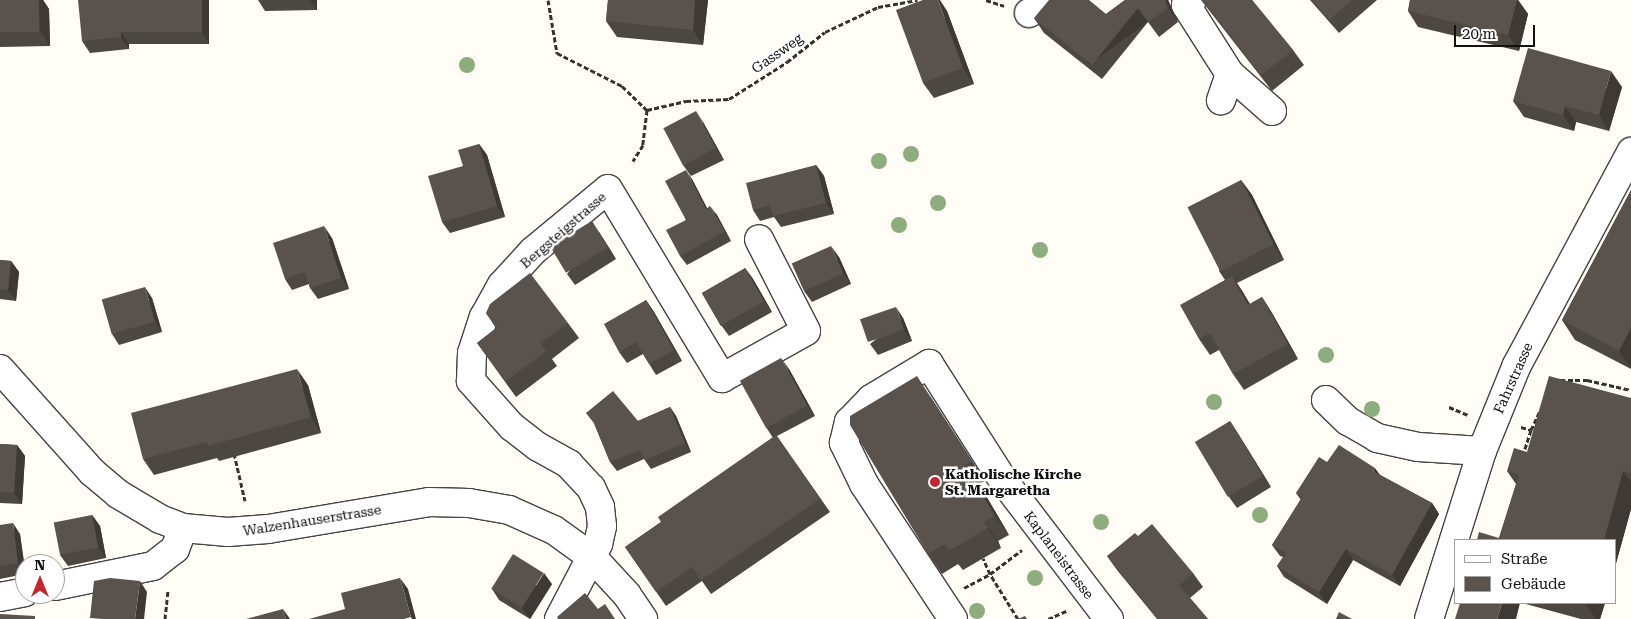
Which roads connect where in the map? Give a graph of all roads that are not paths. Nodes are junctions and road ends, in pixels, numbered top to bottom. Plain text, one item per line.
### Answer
1 (1054, 0) edge
2 (1192, 0) edge
3 (1028, 13) dead end
4 (1230, 74) junction
5 (1221, 100) dead end
6 (1272, 111) dead end
7 (1631, 152) edge
8 (759, 238) dead end
9 (0, 369) edge
10 (1326, 400) dead end
11 (1482, 451) junction
12 (183, 528) junction
13 (1454, 539) edge
14 (1454, 540) edge
15 (593, 558) junction
16 (65, 584) edge
17 (15, 594) edge
18 (0, 597) edge
19 (947, 610) edge
20 (559, 619) edge
21 (643, 619) edge
22 (1109, 619) edge
23 (1429, 619) edge

1 - 3 street
2 - 4 street
4 - 5 street
4 - 6 street
7 - 11 street, Fahrstrasse
8 - 15 street, Bergsteigstrasse
9 - 12 street, Walzenhauserstrasse
10 - 11 street
11 - 13 street, Fahrstrasse
12 - 15 street, Walzenhauserstrasse
12 - 16 street
14 - 23 street, Fahrstrasse
15 - 20 street
15 - 21 street, Walzenhauserstrasse
17 - 18 street
19 - 22 street, Kaplaneistrasse

